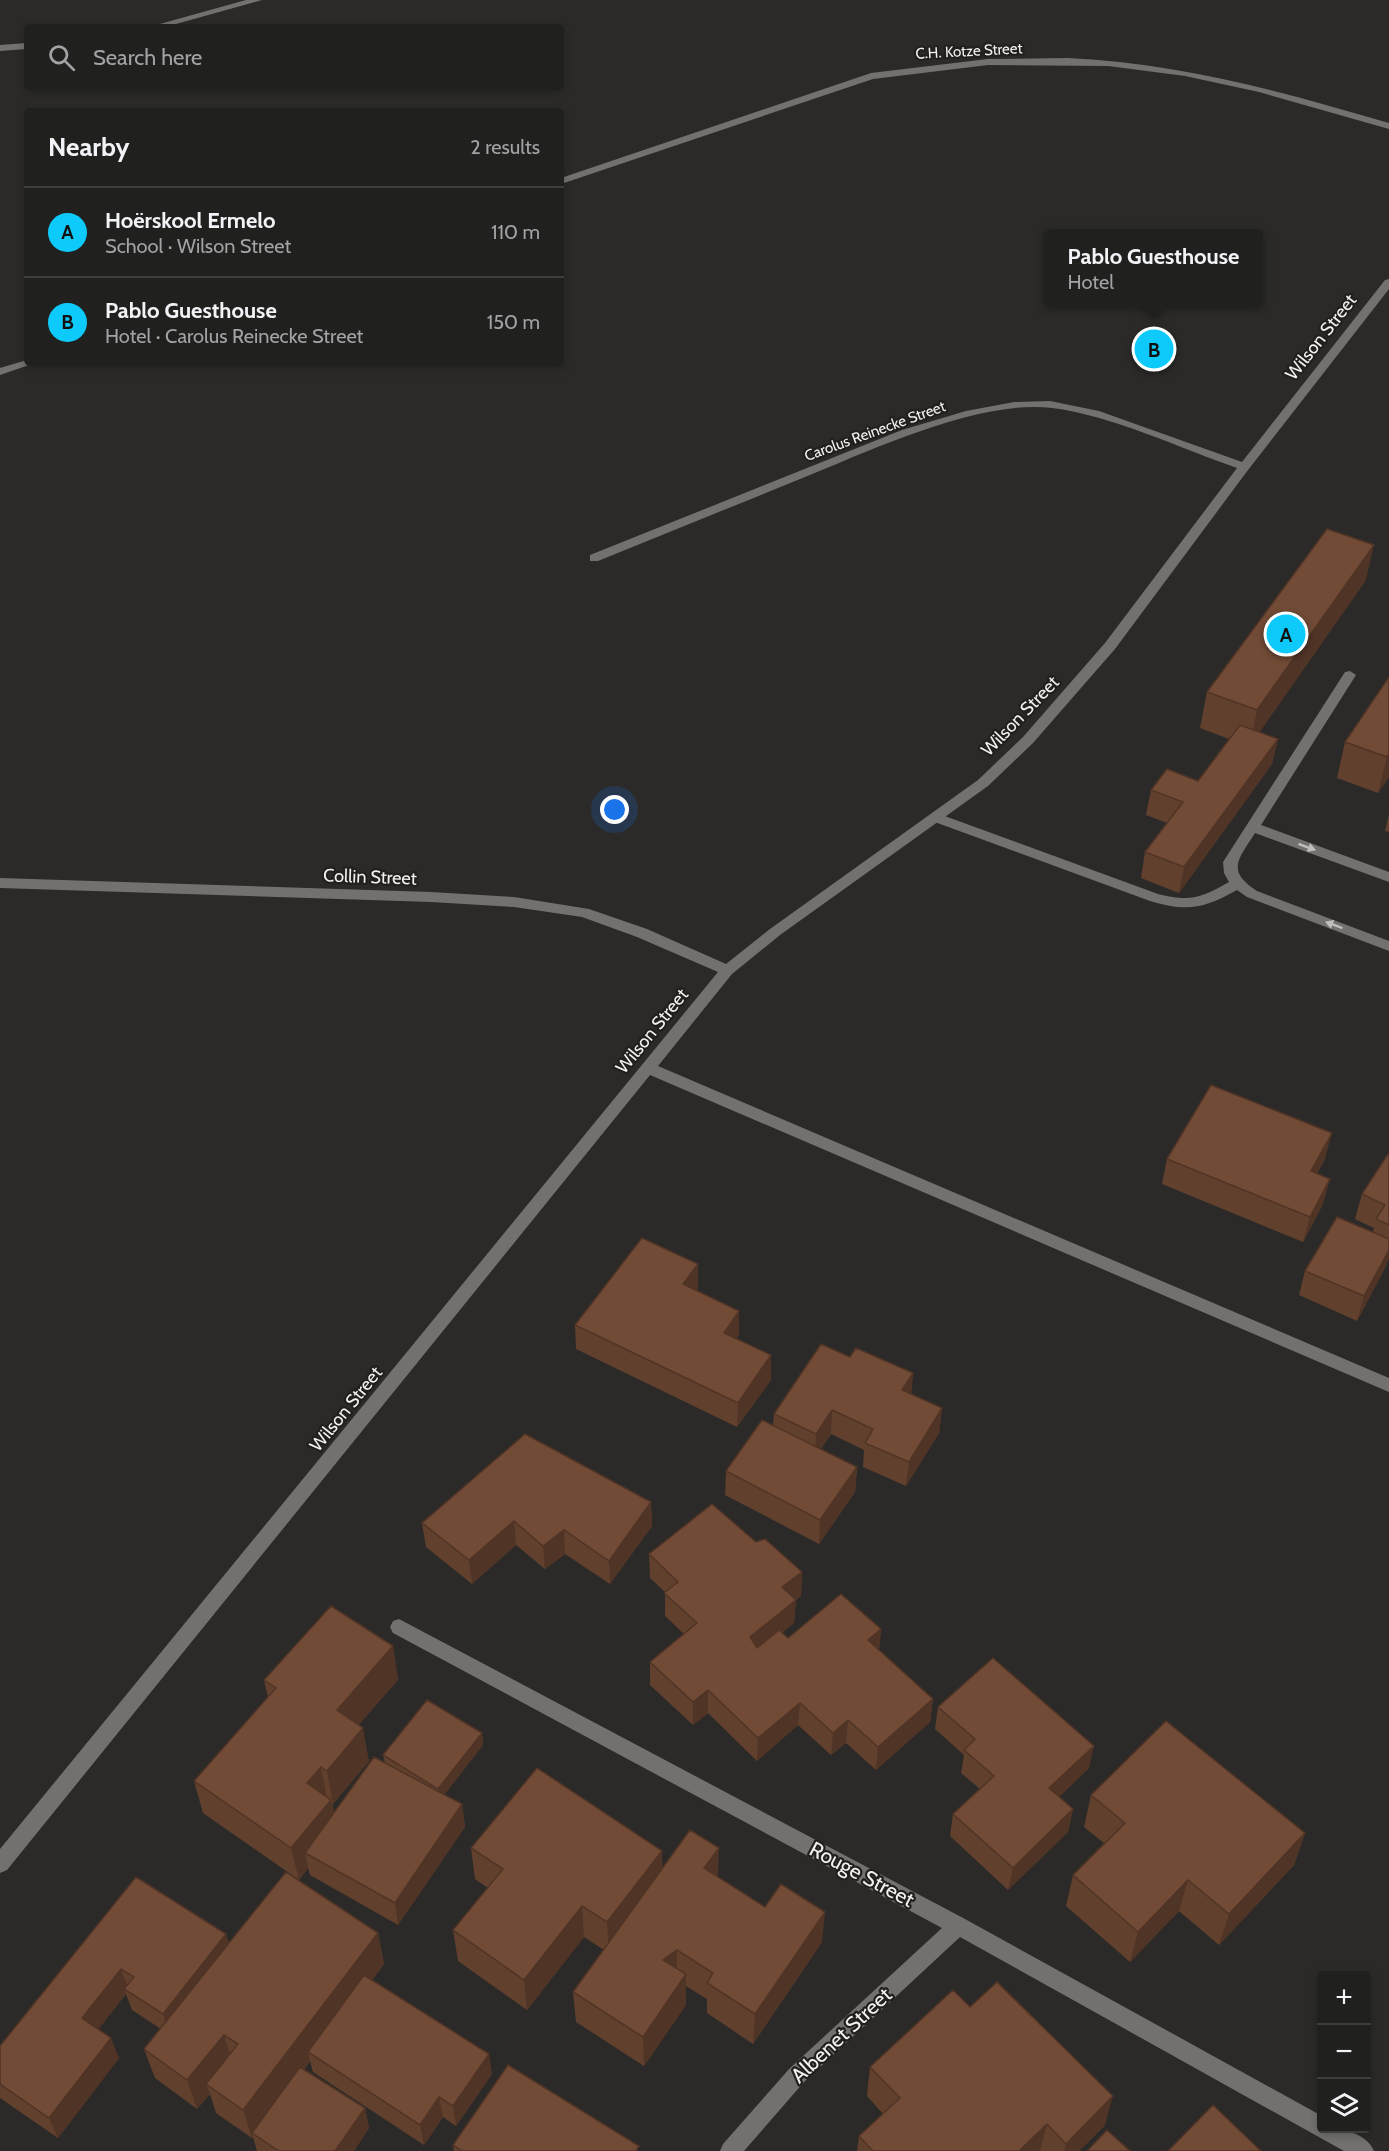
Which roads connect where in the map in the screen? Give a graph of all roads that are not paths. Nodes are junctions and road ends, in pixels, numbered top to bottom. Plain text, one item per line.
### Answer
1 (257, 0) edge
2 (165, 24) edge
3 (24, 46) edge
4 (0, 48) edge
5 (1389, 126) edge
6 (564, 180) edge
7 (1389, 282) edge
8 (24, 365) edge
9 (0, 372) edge
10 (1244, 467) junction
11 (594, 558) dead end
12 (1350, 675) dead end
13 (937, 818) junction
14 (1252, 827) junction
15 (1389, 877) edge
16 (0, 883) edge
17 (1237, 885) junction
18 (1389, 946) edge
19 (727, 970) junction
20 (648, 1068) junction
21 (1389, 1385) edge
22 (399, 1627) dead end
23 (0, 1864) edge
24 (958, 1926) junction
25 (1317, 2125) edge
26 (1331, 2133) edge
27 (730, 2151) edge
28 (1364, 2151) edge

1 - 2 street
3 - 4 street
5 - 6 street, C.H. Kotze Street
7 - 10 street, Wilson Street
8 - 9 street
10 - 11 street, Carolus Reinecke Street
10 - 13 street, Wilson Street
12 - 14 street
13 - 17 street
13 - 19 street, Wilson Street
14 -> 15 street
14 - 17 street
16 - 19 street, Collin Street
18 -> 17 street
19 - 20 street, Wilson Street
20 - 21 street
20 - 23 street, Wilson Street
22 - 24 street, Rouge Street
24 - 25 street, Rouge Street
24 - 27 street, Albenet Street
26 - 28 street, Rouge Street

